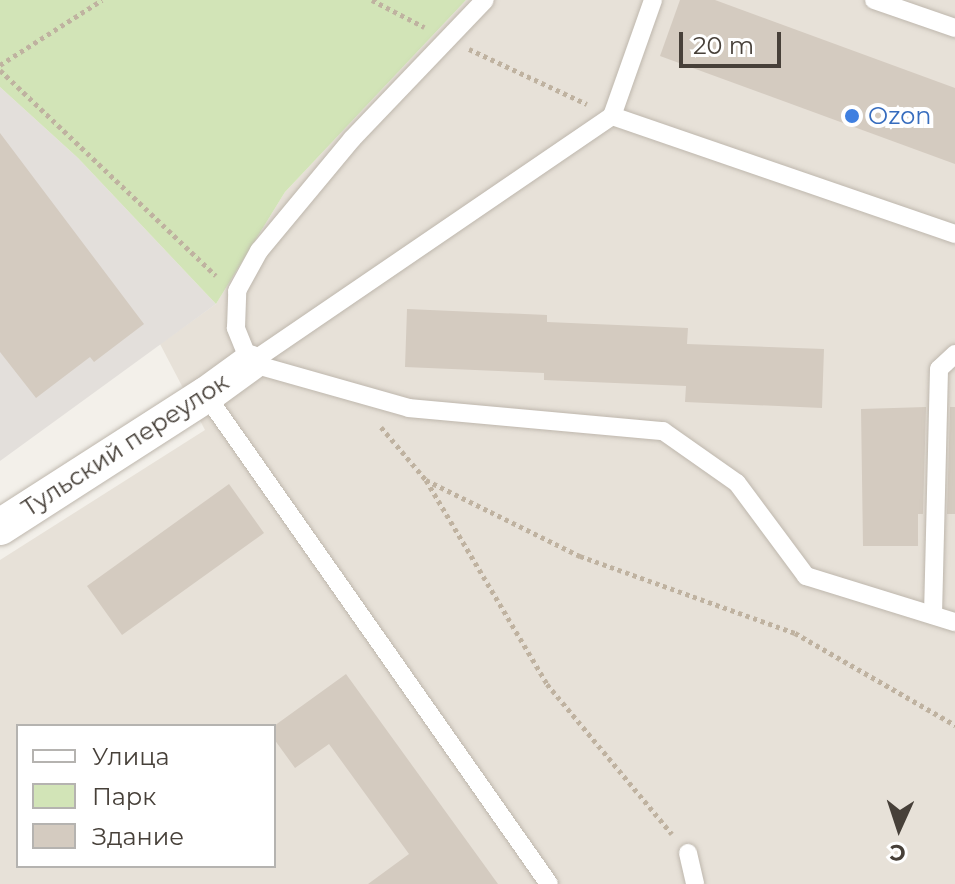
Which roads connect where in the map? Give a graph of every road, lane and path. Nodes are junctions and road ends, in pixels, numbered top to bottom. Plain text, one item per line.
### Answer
1 (102, 0) edge
2 (372, 0) edge
3 (485, 0) edge
4 (653, 0) edge
5 (874, 0) edge
6 (955, 28) edge
7 (446, 38) junction
8 (0, 67) edge
9 (612, 116) junction
10 (955, 234) edge
11 (237, 291) junction
12 (955, 354) edge
13 (250, 363) junction
14 (350, 391) junction
15 (206, 395) junction
16 (426, 480) junction
17 (0, 527) edge
18 (933, 615) junction
19 (955, 622) edge
20 (955, 725) edge
21 (688, 853) joint
22 (549, 884) edge
23 (695, 884) edge

1 - 8 path
2 - 7 path
3 - 7 lane
4 - 9 lane
5 - 6 lane
7 - 9 path
7 - 11 lane
8 - 11 path
9 - 10 lane
9 - 13 lane
11 - 13 lane
12 - 18 lane
13 - 14 lane
13 - 15 street, Тульский переулок
14 - 16 path
14 - 18 lane
15 - 17 street, Тульский переулок
15 - 22 lane
16 - 20 path
16 - 21 path
18 - 19 lane
21 - 23 lane

